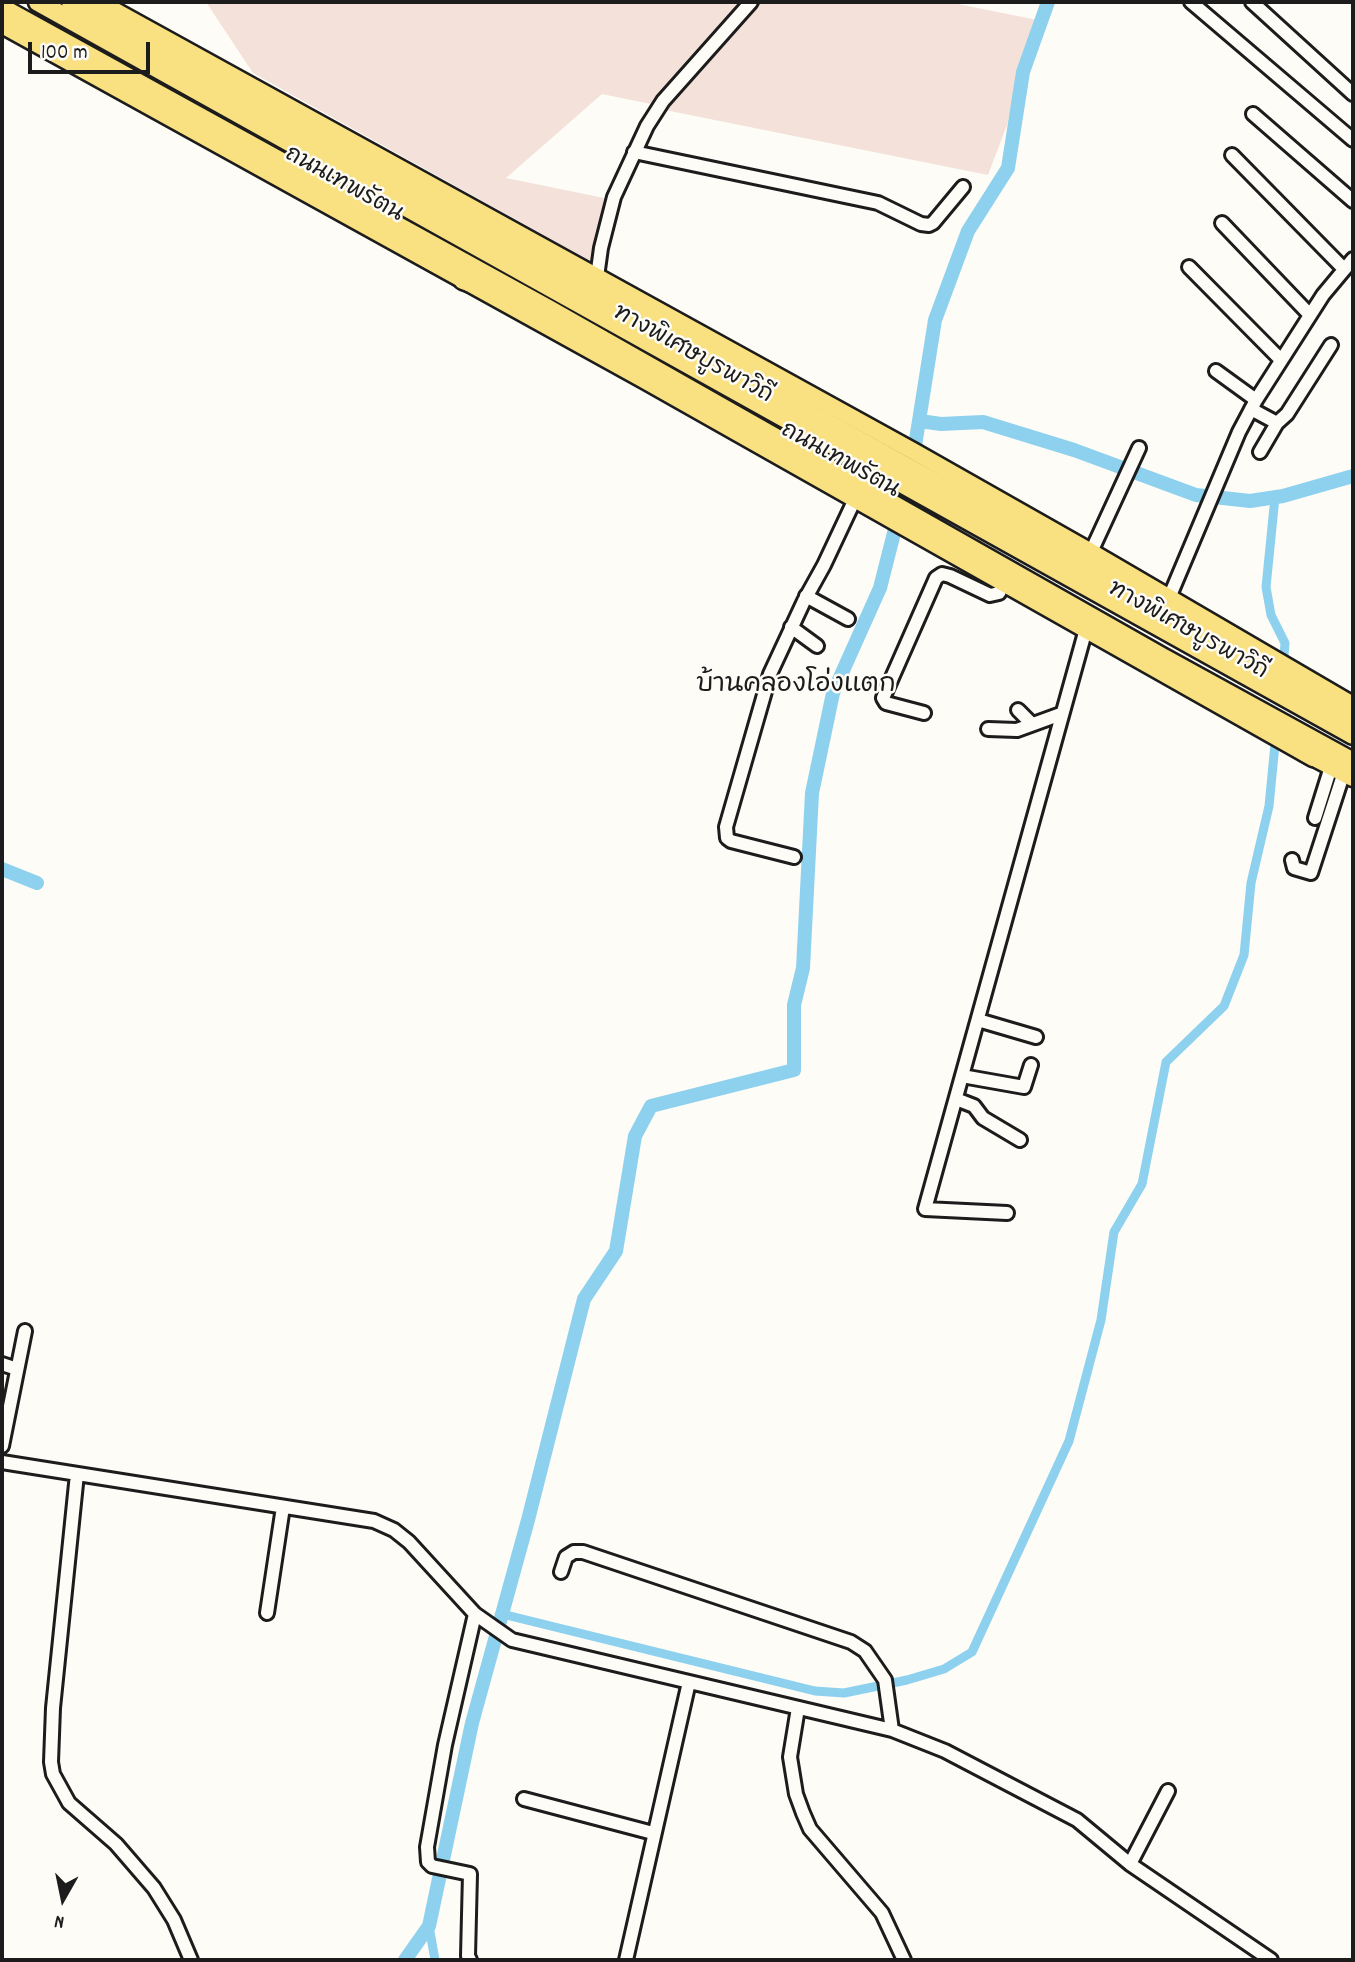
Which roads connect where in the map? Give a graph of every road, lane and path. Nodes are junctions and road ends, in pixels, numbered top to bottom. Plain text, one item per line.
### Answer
1 (7, 2) edge
2 (38, 2) edge
3 (71, 2) edge
4 (99, 2) edge
5 (751, 2) edge
6 (1191, 2) edge
7 (1252, 2) edge
8 (2, 8) edge
9 (2, 19) edge
10 (2, 25) edge
11 (28, 38) junction
12 (1353, 94) edge
13 (1253, 114) dead end
14 (1353, 140) edge
15 (634, 152) junction
16 (1232, 155) dead end
17 (962, 187) dead end
18 (444, 194) junction
19 (1353, 201) edge
20 (1222, 223) dead end
21 (523, 254) junction
22 (1349, 264) edge
23 (1189, 267) dead end
24 (597, 277) junction
25 (463, 280) junction
26 (550, 310) junction
27 (1310, 315) junction
28 (1331, 345) dead end
29 (1281, 359) junction
30 (1216, 372) dead end
31 (1253, 404) junction
32 (1276, 423) junction
33 (1139, 448) dead end
34 (1261, 452) dead end
35 (856, 499) junction
36 (1091, 552) junction
37 (1004, 583) junction
38 (806, 596) junction
39 (1169, 598) junction
40 (848, 619) dead end
41 (791, 627) junction
42 (1086, 629) junction
43 (817, 646) dead end
44 (1353, 705) edge
45 (1018, 710) dead end
46 (924, 713) dead end
47 (1061, 714) junction
48 (1353, 721) edge
49 (1032, 724) junction
50 (988, 729) dead end
51 (1353, 735) edge
52 (1305, 752) joint
53 (1353, 752) edge
54 (1353, 762) edge
55 (1345, 778) edge
56 (1315, 818) dead end
57 (794, 857) dead end
58 (1292, 860) dead end
59 (978, 1020) junction
60 (1036, 1037) dead end
61 (1031, 1065) dead end
62 (962, 1076) junction
63 (956, 1099) junction
64 (1020, 1140) dead end
65 (1007, 1213) dead end
66 (25, 1331) dead end
67 (2, 1364) edge
68 (17, 1368) junction
69 (2, 1446) edge
70 (2, 1462) edge
71 (77, 1474) junction
72 (283, 1507) junction
73 (561, 1572) dead end
74 (267, 1613) dead end
75 (480, 1619) junction
76 (689, 1682) junction
77 (798, 1708) junction
78 (892, 1730) junction
79 (1168, 1791) dead end
80 (524, 1799) dead end
81 (653, 1833) junction
82 (1130, 1864) junction
83 (191, 1960) edge
84 (470, 1960) edge
85 (626, 1960) edge
86 (904, 1960) edge
87 (1271, 1960) edge

1 - 53 highway, ทางพิเศษบูรพาวิถี
2 - 51 highway, ทางพิเศษบูรพาวิถี
3 - 21 highway, ถนนเทพรัตน
4 - 18 main road, ถนนเทพรัตน
5 - 15 street
6 - 14 street
7 - 12 street
8 - 26 highway, ถนนเทพรัตน
9 - 11 main road
10 - 11 main road, ถนนเทพรัตน
11 - 25 main road, ถนนเทพรัตน
13 - 19 street
15 - 17 street
15 - 24 street
16 - 22 street
18 - 21 highway
18 - 24 main road, ถนนเทพรัตน
20 - 27 street
21 - 48 highway, ถนนเทพรัตน
22 - 27 street
23 - 29 street
24 - 36 main road, ถนนเทพรัตน
25 - 26 highway
25 - 35 main road, ถนนเทพรัตน
26 - 54 highway, ถนนเทพรัตน
27 - 29 street
28 - 32 street
29 - 31 street
30 - 31 street
31 - 32 street
31 - 39 street
32 - 34 street
33 - 36 street
35 - 37 main road, ถนนเทพรัตน
35 - 38 street
36 - 39 main road, ถนนเทพรัตน
37 - 42 main road, ถนนเทพรัตน
37 - 46 street
38 - 40 street
38 - 41 street
39 - 44 main road, ถนนเทพรัตน
41 - 43 street
41 - 57 street
42 - 47 street
42 - 52 main road, ถนนเทพรัตน
45 - 49 street
47 - 49 street
47 - 59 street
49 - 50 street
52 - 55 highway
55 - 56 street
55 - 58 street
59 - 60 street
59 - 62 street
61 - 62 street
62 - 63 street
63 - 64 street
63 - 65 street
66 - 68 street
67 - 68 street
68 - 69 street
70 - 71 street
71 - 72 street
71 - 83 street
72 - 74 street
72 - 75 street
73 - 78 street
75 - 76 street
75 - 84 street
76 - 77 street
76 - 81 street
77 - 78 street
77 - 86 street
78 - 82 street
79 - 82 street
80 - 81 street
81 - 85 street
82 - 87 street

